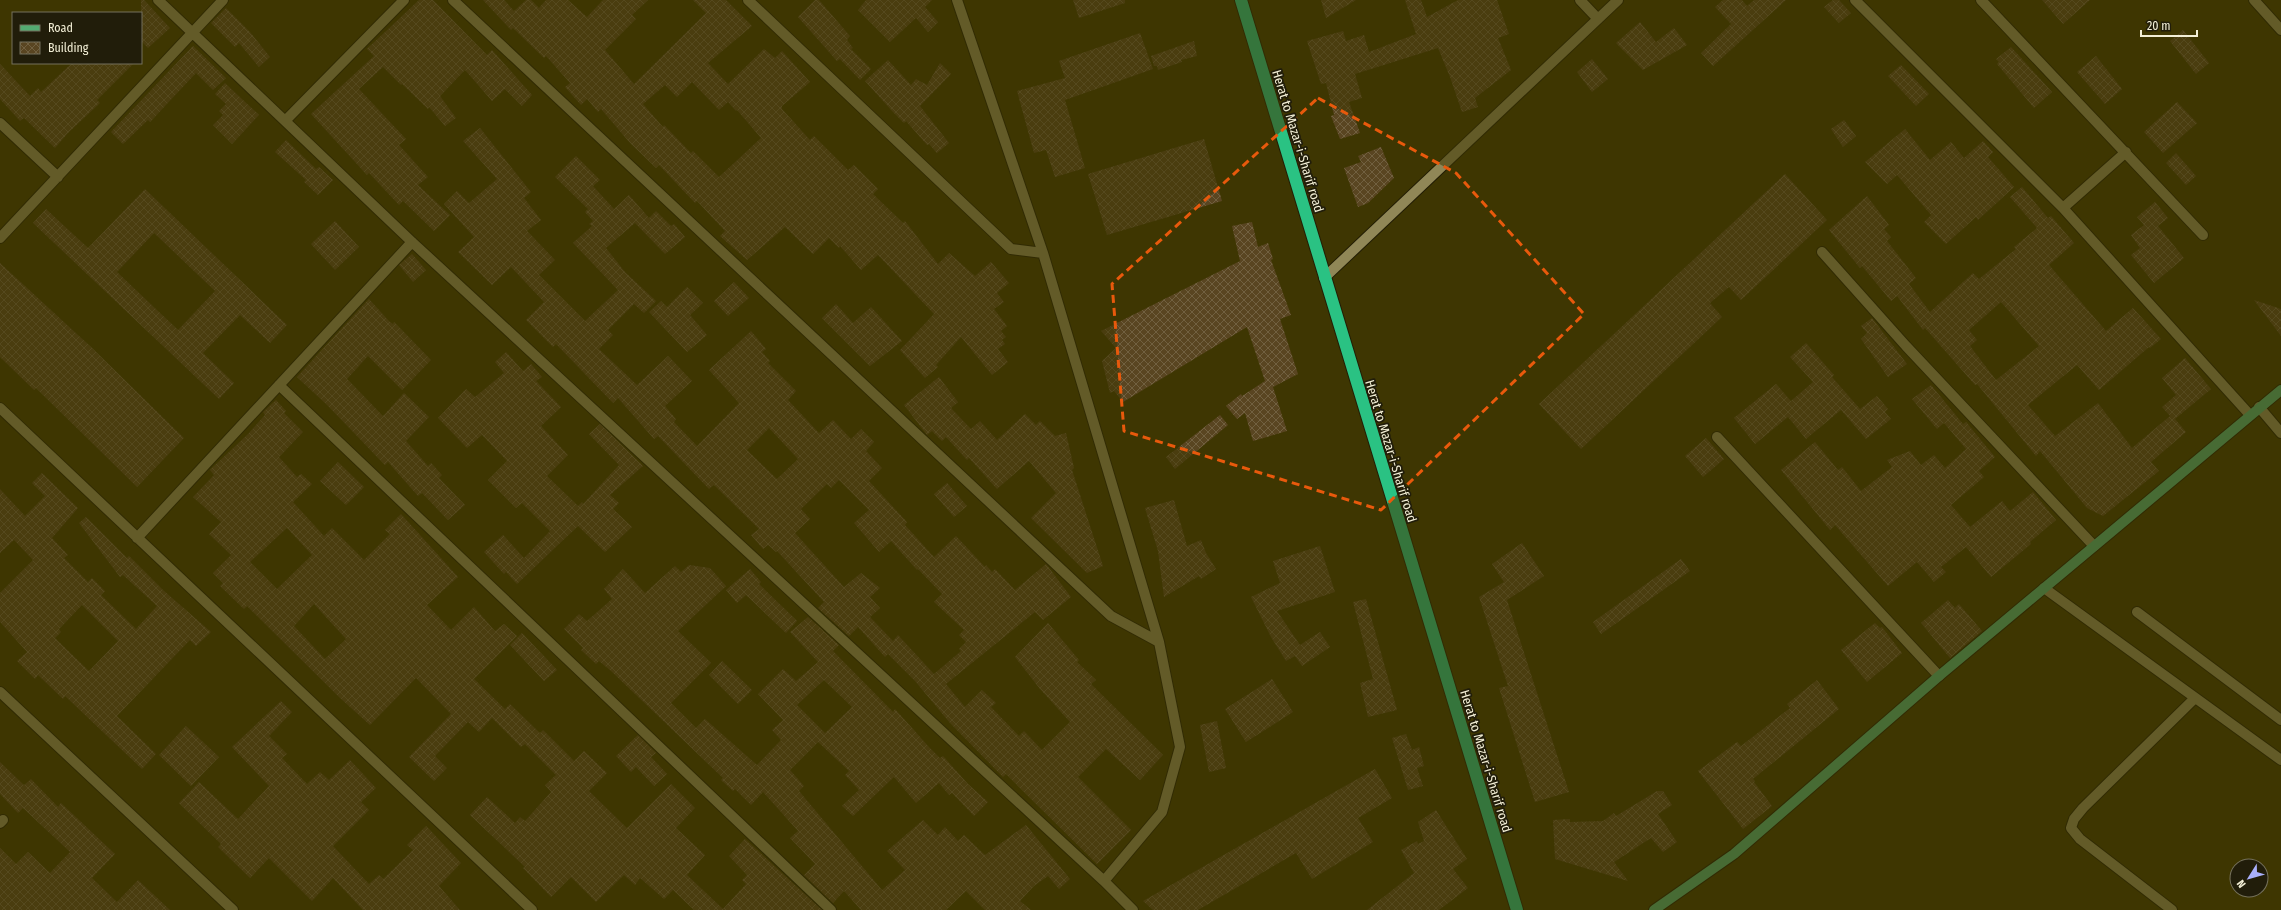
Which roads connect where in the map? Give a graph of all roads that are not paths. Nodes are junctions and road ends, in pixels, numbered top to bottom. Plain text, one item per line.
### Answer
1 (158, 0) edge
2 (223, 0) edge
3 (404, 0) edge
4 (453, 0) edge
5 (748, 0) edge
6 (957, 0) edge
7 (1241, 0) edge
8 (1580, 0) edge
9 (1618, 0) edge
10 (1855, 0) edge
11 (1981, 0) edge
12 (2254, 0) edge
13 (1598, 19) junction
14 (2281, 30) edge
15 (192, 33) junction
16 (285, 121) junction
17 (0, 123) edge
18 (2126, 152) junction
19 (58, 177) junction
20 (2063, 208) junction
21 (2203, 235) dead end
22 (0, 238) edge
23 (412, 242) junction
24 (1822, 252) dead end
25 (1043, 253) junction
26 (1324, 278) junction
27 (279, 385) junction
28 (2281, 390) edge
29 (2259, 407) junction
30 (0, 408) edge
31 (2250, 415) junction
32 (2281, 433) edge
33 (1717, 437) dead end
34 (138, 538) junction
35 (2094, 546) junction
36 (2044, 588) junction
37 (2137, 612) dead end
38 (1159, 642) junction
39 (1939, 676) junction
40 (0, 692) edge
41 (2195, 698) junction
42 (2281, 720) edge
43 (2281, 760) edge
44 (1104, 881) junction
45 (233, 910) edge
46 (532, 910) edge
47 (831, 910) edge
48 (1133, 910) edge
49 (1517, 910) edge
50 (1654, 910) edge
51 (2172, 910) edge

1 - 15 street
2 - 15 street
3 - 16 street
4 - 38 street
5 - 25 street
6 - 25 street
7 - 26 highway, Herat to Mazar-i-Sharif road
8 - 13 street
9 - 13 street
10 - 20 street
11 - 18 street
12 - 14 street
13 - 26 street
15 - 16 street
15 - 19 street
16 - 23 street
17 - 19 street
18 - 20 street
18 - 21 street
19 - 22 street
20 - 31 street
23 - 27 street
23 - 44 street
24 - 35 street
25 - 38 street
26 - 49 highway, Herat to Mazar-i-Sharif road
27 - 34 street
27 - 47 street
28 - 29 main road
29 - 31 main road
29 - 32 street
30 - 34 street
31 - 35 main road
33 - 39 street
34 - 46 street
35 - 36 main road
36 - 39 main road
36 - 41 street
37 - 42 street
38 - 44 street
39 - 50 main road
40 - 45 street
41 - 43 street
41 - 51 street
44 - 48 street

